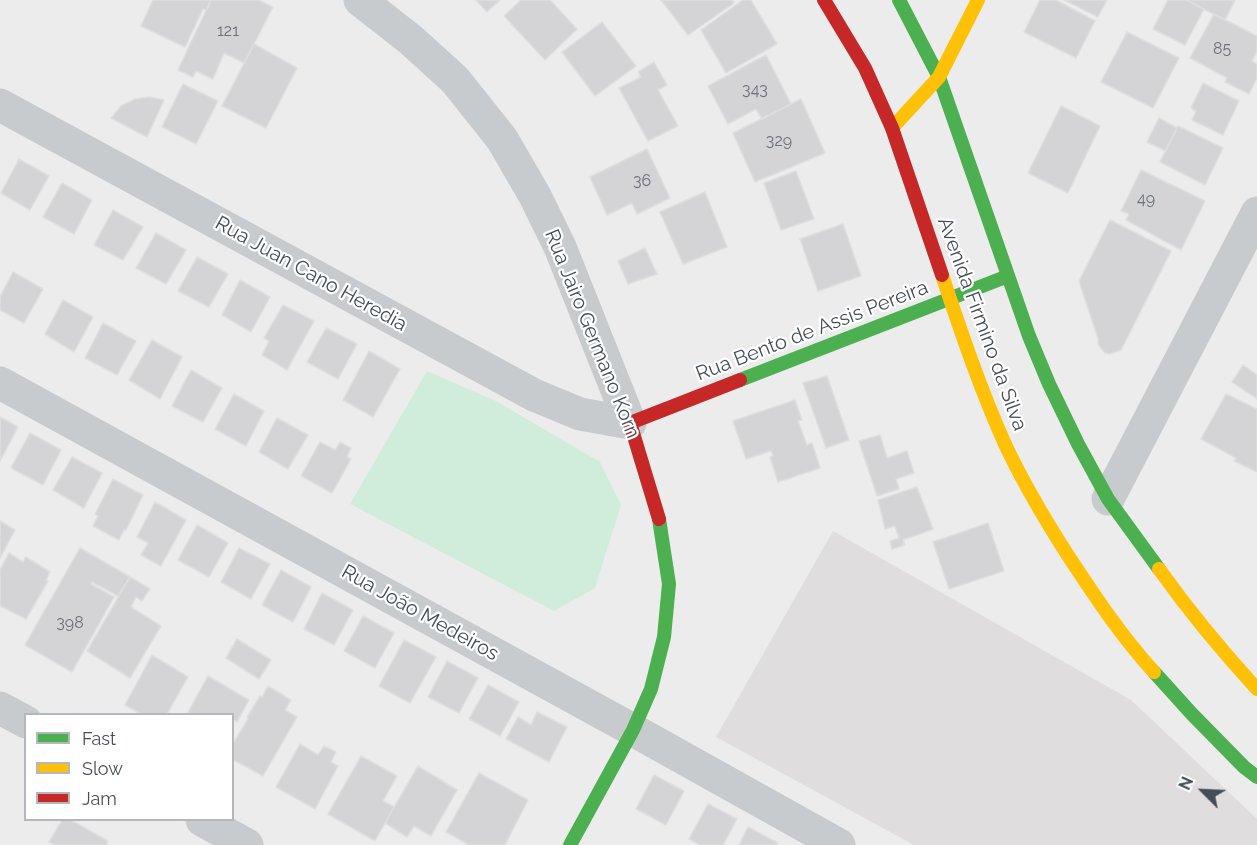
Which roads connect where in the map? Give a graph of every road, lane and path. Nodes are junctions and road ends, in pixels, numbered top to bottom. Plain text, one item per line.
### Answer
1 (360, 0) edge
2 (824, 0) edge
3 (899, 0) edge
4 (978, 0) edge
5 (939, 77) junction
6 (0, 105) edge
7 (892, 128) junction
8 (1257, 213) edge
9 (1008, 276) junction
10 (949, 298) junction
11 (0, 383) edge
12 (630, 423) junction
13 (1108, 500) junction
14 (1257, 689) edge
15 (0, 708) edge
16 (24, 721) edge
17 (633, 730) junction
18 (1257, 777) edge
19 (206, 821) edge
20 (248, 845) edge
21 (570, 845) edge
22 (839, 845) edge

1 - 12 street, Rua Jairo Germano Korn
2 - 7 street, Avenida Firmino da Silva
3 - 5 street, Avenida Firmino da Silva
4 - 5 street
5 - 7 street
5 - 9 street, Avenida Firmino da Silva
6 - 12 street, Rua Juan Cano Heredia
7 - 10 street, Avenida Firmino da Silva
8 - 13 street
9 - 10 street, Rua Bento de Assis Pereira
9 - 13 street, Avenida Firmino da Silva
10 - 12 street, Rua Bento de Assis Pereira
10 - 18 street, Avenida Firmino da Silva
11 - 17 street, Rua João Medeiros
12 - 17 street, Rua Jairo Germano Korn
13 - 14 street, Avenida Firmino da Silva
15 - 16 street
17 - 21 street, Rua Jairo Germano Korn
17 - 22 street, Rua João Medeiros
19 - 20 street

